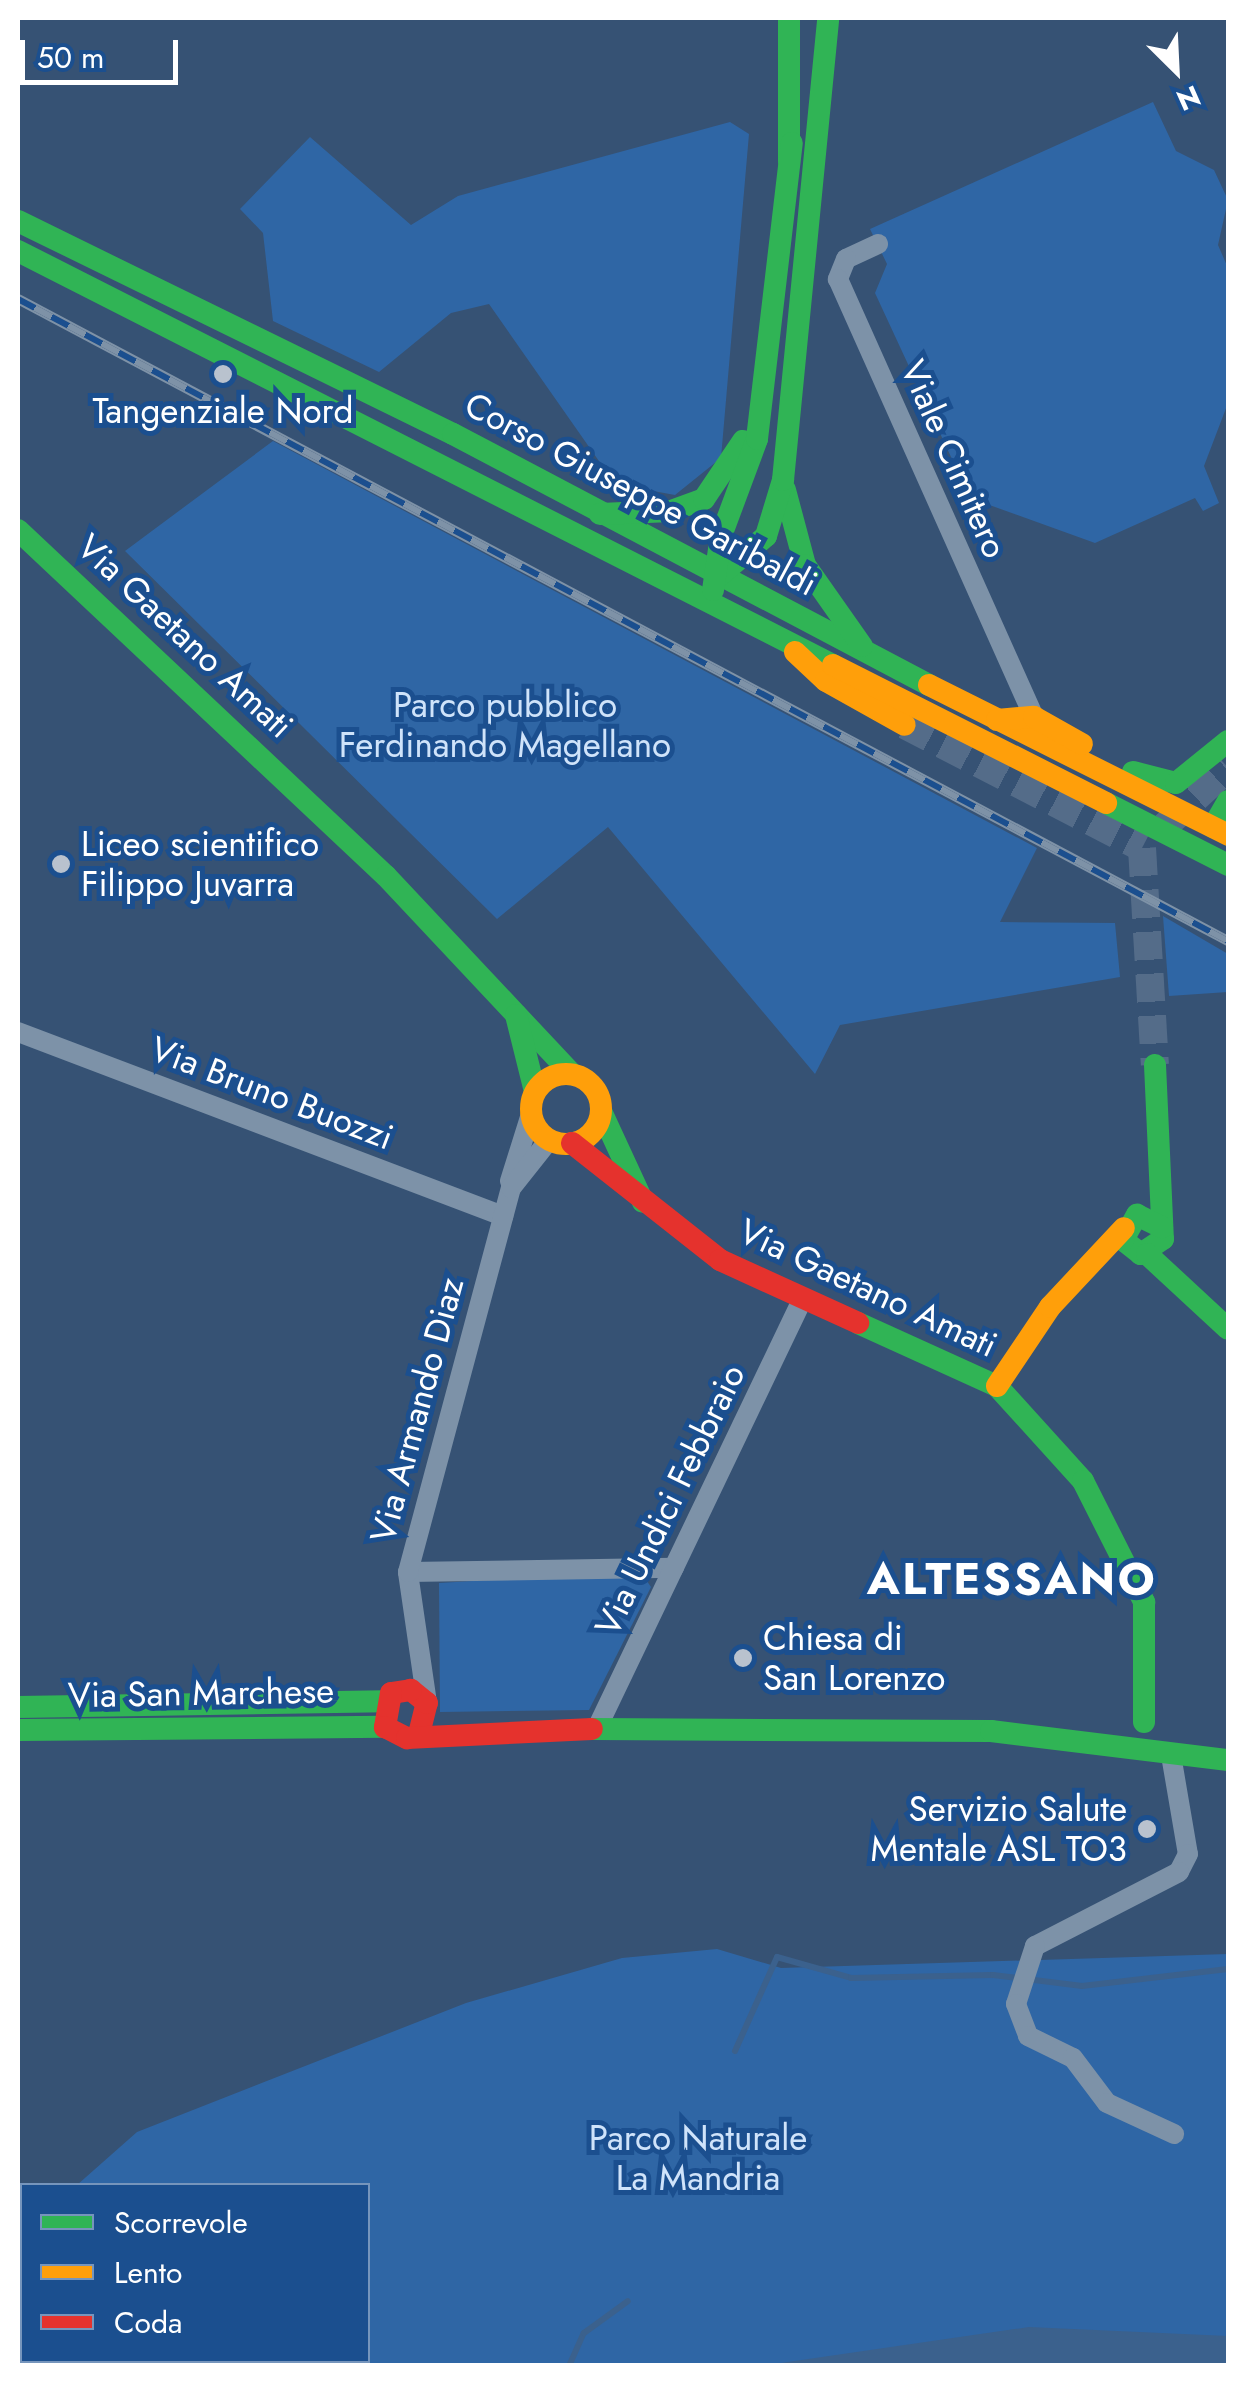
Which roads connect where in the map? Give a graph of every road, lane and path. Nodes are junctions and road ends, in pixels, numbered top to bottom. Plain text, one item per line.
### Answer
1 (788, 18) edge
2 (808, 18) edge
3 (828, 18) edge
4 (789, 161) junction
5 (18, 221) edge
6 (878, 244) dead end
7 (18, 251) edge
8 (763, 394) junction
9 (783, 480) junction
10 (590, 514) junction
11 (18, 530) edge
12 (714, 587) junction
13 (768, 627) junction
14 (866, 651) junction
15 (1034, 717) junction
16 (995, 720) junction
17 (905, 725) tunnel mouth
18 (1228, 741) edge
19 (1228, 802) edge
20 (1221, 831) edge
21 (1228, 865) edge
22 (513, 1009) junction
23 (18, 1032) edge
24 (1155, 1064) tunnel mouth
25 (572, 1074) junction
26 (533, 1103) junction
27 (601, 1111) junction
28 (560, 1142) junction
29 (511, 1188) junction
30 (643, 1202) junction
31 (502, 1216) junction
32 (1144, 1236) junction
33 (802, 1300) junction
34 (1228, 1329) edge
35 (997, 1386) junction
36 (674, 1568) junction
37 (408, 1572) junction
38 (415, 1651) junction
39 (393, 1695) junction
40 (18, 1706) edge
41 (425, 1716) junction
42 (385, 1727) junction
43 (1143, 1727) junction
44 (597, 1728) junction
45 (18, 1730) edge
46 (1082, 1740) junction
47 (1139, 1754) junction
48 (1171, 1756) junction
49 (1219, 1759) edge
50 (1174, 2134) dead end

1 - 4 main road
2 - 4 main road
3 - 9 main road
4 - 8 main road
5 - 10 main road, Corso Giuseppe Garibaldi
6 - 15 street, Viale Cimitero
7 - 12 main road, Corso Giuseppe Garibaldi
8 - 10 main road
8 - 12 main road
9 - 12 main road
9 - 14 main road
10 - 12 main road, Corso Giuseppe Garibaldi
11 - 22 main road, Via Gaetano Amati
12 - 13 main road, Corso Giuseppe Garibaldi
12 - 14 main road, Corso Giuseppe Garibaldi
13 - 17 main road
13 - 21 main road, Corso Giuseppe Garibaldi
14 - 16 main road, Corso Giuseppe Garibaldi
15 - 16 main road
15 - 18 main road
16 - 20 main road, Corso Giuseppe Garibaldi
19 - 20 main road
22 - 25 main road, Via Gaetano Amati
22 - 26 main road, Via Gaetano Amati
23 - 31 street, Via Bruno Buozzi
24 - 32 main road
25 - 26 main road
25 - 27 main road
26 - 28 main road
26 - 29 street, Via Armando Diaz
27 - 28 main road
27 - 30 main road, Via Gaetano Amati
28 - 29 street, Via Armando Diaz
28 - 30 main road, Via Gaetano Amati
29 - 31 street, Via Armando Diaz
30 - 33 main road, Via Gaetano Amati
31 - 37 street, Via Armando Diaz
32 - 34 main road
32 - 35 main road
33 - 35 main road, Via Gaetano Amati
33 - 36 street, Via Undici Febbraio
35 - 43 main road, Via Gaetano Amati
36 - 37 street
36 - 44 street, Via Undici Febbraio
37 - 38 street, Via Armando Diaz
38 - 39 street, Via Armando Diaz
38 - 41 street, Via Armando Diaz
39 - 40 main road, Via San Marchese
39 - 41 main road
39 - 42 main road
41 - 42 main road, Via San Marchese
41 - 44 main road
42 - 45 main road, Via San Marchese
43 - 46 main road
43 - 47 main road
43 - 49 main road
44 - 46 main road
46 - 47 main road
47 - 48 main road
48 - 49 main road
48 - 50 street

